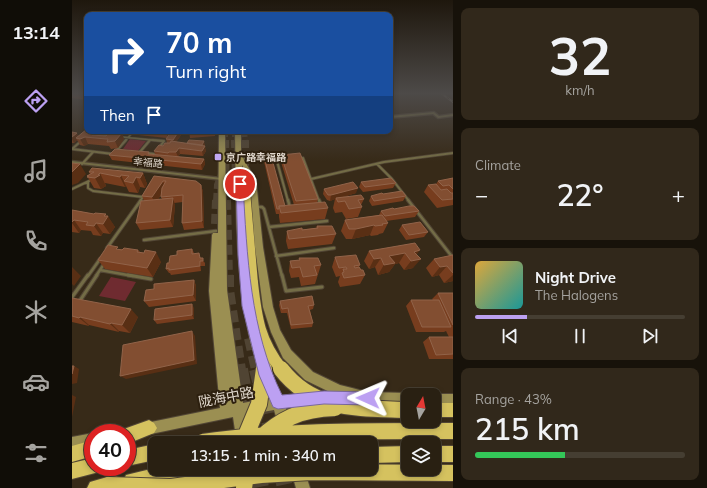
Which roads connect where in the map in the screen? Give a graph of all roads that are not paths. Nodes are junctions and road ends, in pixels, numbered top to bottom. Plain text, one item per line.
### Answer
1 (403, 116) edge
2 (437, 116) edge
3 (447, 116) edge
4 (393, 117) edge
5 (89, 134) edge
6 (131, 134) edge
7 (222, 134) tunnel mouth
8 (238, 134) tunnel mouth
9 (113, 136) edge
10 (120, 137) edge
11 (128, 138) junction
12 (84, 139) edge
13 (150, 140) junction
14 (72, 149) edge
15 (117, 150) junction
16 (124, 151) edge
17 (94, 152) junction
18 (132, 152) edge
19 (140, 153) junction
20 (453, 153) edge
21 (240, 156) junction
22 (297, 159) edge
23 (277, 160) junction
24 (284, 160) edge
25 (72, 162) edge
26 (82, 164) junction
27 (377, 164) junction
28 (103, 166) junction
29 (98, 171) edge
30 (174, 174) junction
31 (93, 176) edge
32 (222, 179) junction
33 (245, 179) tunnel mouth
34 (311, 179) junction
35 (171, 180) edge
36 (88, 182) junction
37 (72, 189) edge
38 (255, 207) junction
39 (322, 208) edge
40 (291, 212) edge
41 (328, 221) dead end
42 (216, 227) joint
43 (269, 228) junction
44 (144, 240) dead end
45 (334, 248) dead end
46 (276, 256) junction
47 (453, 258) edge
48 (105, 264) edge
49 (100, 270) junction
50 (151, 279) dead end
51 (322, 287) dead end
52 (72, 297) edge
53 (76, 306) edge
54 (258, 327) junction
55 (401, 400) edge
56 (441, 400) edge
57 (453, 400) edge
58 (278, 402) junction
59 (364, 404) junction
60 (401, 409) edge
61 (239, 410) junction
62 (441, 410) edge
63 (453, 410) edge
64 (226, 411) junction
65 (149, 428) junction
66 (136, 430) edge
67 (453, 431) edge
68 (136, 433) edge
69 (241, 436) edge
70 (246, 436) edge
71 (246, 436) edge
72 (261, 436) edge
73 (288, 436) edge
74 (72, 443) edge
75 (84, 447) edge
76 (148, 454) edge
77 (401, 454) edge
78 (441, 454) edge
79 (453, 454) edge
80 (378, 455) edge
81 (136, 456) edge
82 (84, 468) edge
83 (72, 471) edge
84 (453, 474) edge
85 (158, 476) edge
86 (215, 476) edge
87 (246, 476) edge
88 (248, 476) edge
89 (300, 476) edge
90 (103, 486) edge
91 (202, 488) edge
92 (244, 488) edge
93 (249, 488) edge
94 (303, 488) edge

1 - 4 street
2 - 3 street
5 - 9 lane
6 - 11 lane
7 - 32 main road
8 - 21 main road
10 - 11 lane
11 - 13 lane
11 - 15 lane
12 - 14 lane
13 - 19 lane
13 - 19 lane
14 - 17 lane
15 - 16 lane
15 - 17 lane
17 - 26 lane
18 - 19 lane
20 - 27 lane
21 - 23 lane
21 - 38 main road
21 - 58 main road
22 - 34 lane
23 - 24 lane
23 - 40 lane
25 - 26 street, 幸福路
26 - 28 street, 幸福路
27 - 34 lane
27 - 47 lane
28 - 29 lane
28 - 30 street, 幸福路
30 - 32 street, 幸福路
30 - 35 lane
31 - 36 lane
32 - 61 main road
33 - 54 highway, bridge
34 - 39 lane
36 - 37 lane
36 - 52 lane
38 - 43 lane
38 - 59 main road
41 - 43 lane
42 - 44 lane
42 - 64 main road
43 - 46 lane
45 - 46 lane
46 - 51 lane
48 - 49 lane
49 - 50 lane
49 - 53 lane
54 - 59 highway, bridge
54 - 70 highway, bridge
55 - 59 main road, 陇海中路
56 - 57 main road
58 - 59 main road, 陇海中路
58 - 61 main road, 陇海中路
58 - 73 main road
59 - 60 highway, bridge
59 - 72 highway, bridge
61 - 64 main road, 陇海中路
61 - 69 main road
62 - 63 highway
64 - 65 main road, 陇海中路
65 - 66 main road, 陇海中路
65 - 68 highway
67 - 71 highway, bridge
74 - 75 main road
76 - 81 highway
77 - 80 highway
78 - 79 highway
82 - 83 highway
84 - 90 highway, bridge
85 - 90 highway, bridge
86 - 91 highway, bridge
87 - 92 highway, bridge
88 - 93 main road
89 - 94 main road

